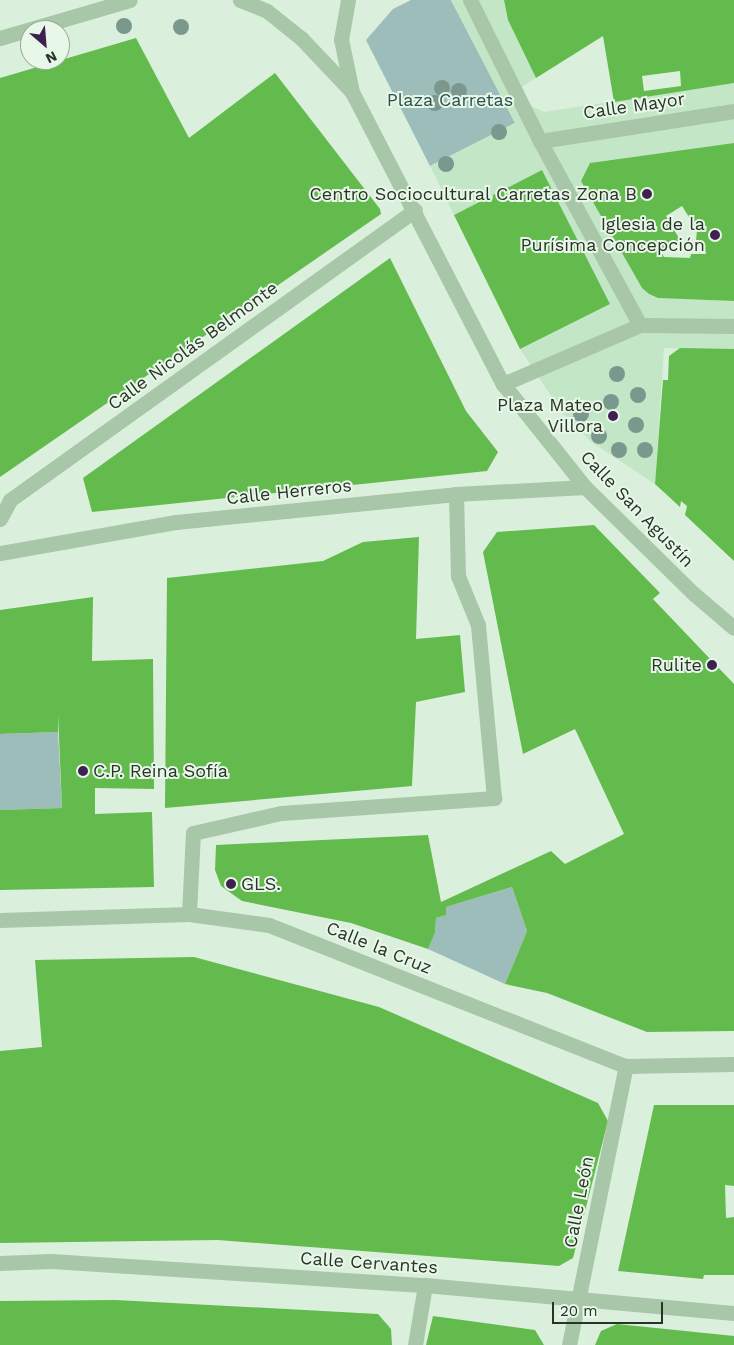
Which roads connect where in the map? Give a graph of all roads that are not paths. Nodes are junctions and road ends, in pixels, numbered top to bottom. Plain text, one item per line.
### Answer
1 (130, 0) edge
2 (240, 0) edge
3 (348, 0) edge
4 (470, 0) edge
5 (0, 38) edge
6 (352, 92) junction
7 (734, 111) edge
8 (540, 141) junction
9 (415, 210) junction
10 (640, 325) junction
11 (734, 326) edge
12 (503, 384) junction
13 (584, 487) junction
14 (456, 494) junction
15 (0, 519) edge
16 (0, 553) edge
17 (734, 628) edge
18 (189, 914) junction
19 (0, 920) edge
20 (734, 1064) edge
21 (626, 1066) junction
22 (0, 1263) edge
23 (425, 1285) junction
24 (578, 1301) junction
25 (734, 1313) edge
26 (415, 1345) edge
27 (569, 1345) edge

1 - 5 street
2 - 6 street
3 - 6 street
4 - 8 street
6 - 9 street
7 - 8 street, Calle Mayor
8 - 10 street
9 - 12 street
9 - 15 street, Calle Nicolás Belmonte
10 - 11 street
10 - 12 street
12 - 13 street, Calle San Agustín
13 - 14 street, Calle Herreros
13 - 17 street, Calle San Agustín
14 - 16 street, Calle Herreros
14 - 18 street
18 - 19 street, Calle la Cruz
18 - 21 street, Calle la Cruz
20 - 21 street, Calle la Cruz
21 - 24 street, Calle León
22 - 23 street, Calle Cervantes
23 - 24 street, Calle Cervantes
23 - 26 street
24 - 25 street, Calle Cervantes
24 - 27 street, Calle León

